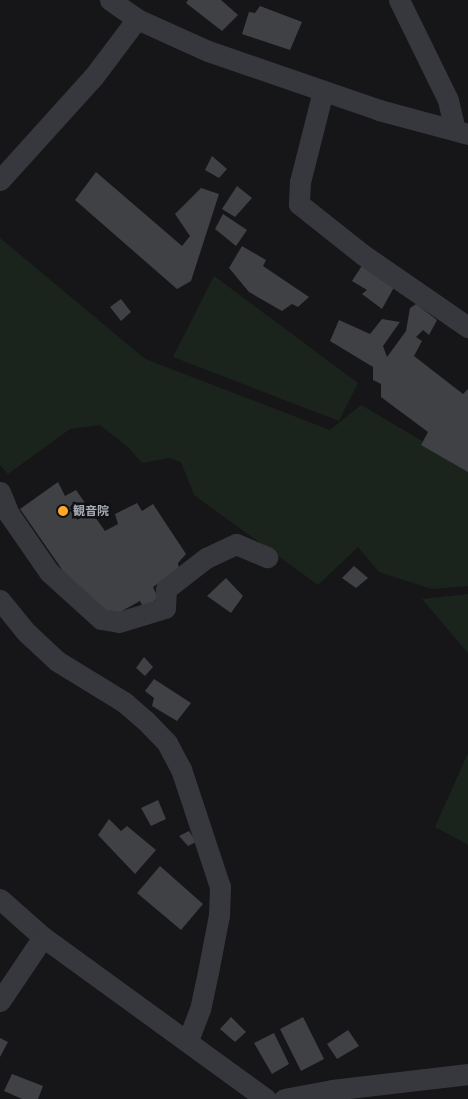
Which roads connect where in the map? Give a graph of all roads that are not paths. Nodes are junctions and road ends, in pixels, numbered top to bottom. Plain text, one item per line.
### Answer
1 (110, 0) edge
2 (399, 0) edge
3 (137, 19) junction
4 (323, 91) junction
5 (462, 132) edge
6 (0, 180) edge
7 (468, 327) edge
8 (0, 492) edge
9 (267, 558) dead end
10 (0, 600) edge
11 (0, 898) edge
12 (43, 937) junction
13 (0, 1001) edge
14 (188, 1041) junction
15 (468, 1074) edge
16 (266, 1099) edge
17 (284, 1099) edge

1 - 3 street
2 - 5 street
3 - 4 street
3 - 6 street
4 - 5 street
4 - 7 street
8 - 9 street
10 - 14 street
11 - 12 street
12 - 13 street
12 - 14 street
14 - 16 street
15 - 17 street

